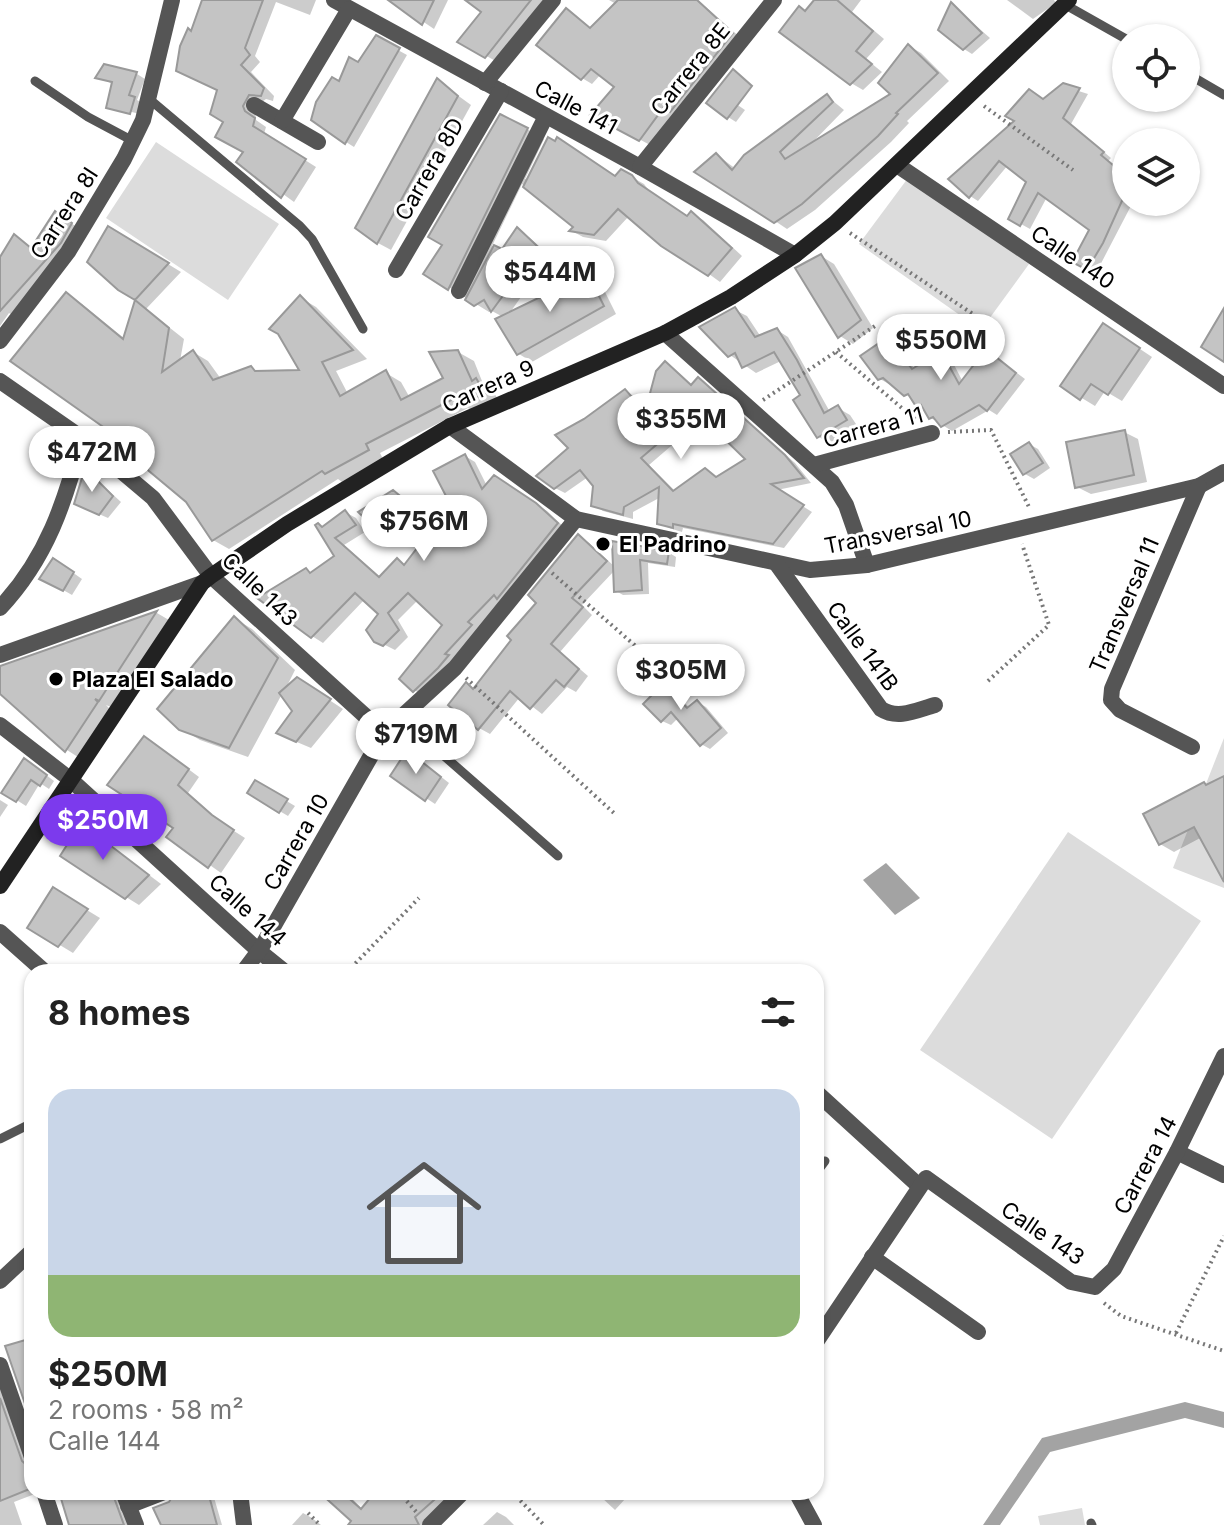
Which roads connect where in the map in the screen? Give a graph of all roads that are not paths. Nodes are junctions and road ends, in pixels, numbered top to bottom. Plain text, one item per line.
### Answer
1 (172, 0) edge
2 (334, 0) edge
3 (553, 0) edge
4 (774, 0) edge
5 (1066, 2) edge
6 (349, 9) junction
7 (1112, 30) edge
8 (35, 81) dead end
9 (1200, 81) edge
10 (493, 87) junction
11 (1224, 95) edge
12 (148, 98) junction
13 (254, 105) dead end
14 (546, 116) junction
15 (282, 121) junction
16 (133, 141) junction
17 (318, 142) dead end
18 (897, 165) junction
19 (640, 167) junction
20 (795, 255) junction
21 (396, 270) dead end
22 (459, 291) dead end
23 (363, 329) dead end
24 (665, 333) junction
25 (0, 341) edge
26 (0, 381) edge
27 (1224, 386) edge
28 (450, 426) junction
29 (932, 433) road end
30 (82, 438) junction
31 (814, 465) junction
32 (1224, 472) edge
33 (1199, 486) junction
34 (576, 519) junction
35 (776, 563) junction
36 (867, 565) junction
37 (206, 579) junction
38 (0, 608) edge
39 (0, 655) edge
40 (935, 705) dead end
41 (402, 719) junction
42 (0, 725) edge
43 (384, 733) junction
44 (1192, 747) dead end
45 (71, 780) junction
46 (558, 856) dead end
47 (0, 886) edge
48 (0, 932) edge
49 (259, 951) junction
50 (36, 964) edge
51 (249, 964) edge
52 (275, 964) edge
53 (1224, 1056) edge
54 (824, 1099) edge
55 (24, 1127) edge
56 (0, 1139) edge
57 (1177, 1152) junction
58 (1224, 1175) edge
59 (922, 1182) junction
60 (872, 1257) junction
61 (24, 1258) edge
62 (0, 1281) edge
63 (1095, 1287) joint
64 (824, 1330) edge
65 (978, 1332) dead end
66 (0, 1365) edge
67 (24, 1434) edge
68 (47, 1500) edge
69 (126, 1500) edge
70 (241, 1500) edge
71 (452, 1500) edge
72 (800, 1500) edge
73 (424, 1520) edge
74 (55, 1525) edge
75 (136, 1525) edge
76 (244, 1525) edge
77 (814, 1525) edge

1 - 12 street, Carrera 8I
2 - 6 street, Calle 141
3 - 10 street, Carrera 8D
4 - 19 street, Carrera 8E
5 - 7 lane
5 - 18 street, Carrera 9
6 - 10 street, Calle 141
6 - 15 street
8 - 16 lane
9 - 11 lane
10 - 14 street, Calle 141
10 - 21 street, Carrera 8D
12 - 16 street, Carrera 8I
12 - 23 lane
13 - 15 street
14 - 19 street, Calle 141
14 - 22 street
15 - 17 street
16 - 25 street, Carrera 8I
18 - 20 street, Carrera 9
18 - 27 street, Calle 140
19 - 20 street, Calle 141
20 - 24 street, Carrera 9
24 - 28 street, Carrera 9
24 - 31 street
26 - 30 street, Calle 143
28 - 34 street
28 - 37 street, Carrera 9
29 - 31 street, Carrera 11
30 - 37 street, Calle 143
30 - 38 street
31 - 36 street
32 - 33 street, Transversal 10
33 - 36 street, Transversal 10
33 - 44 street, Transversal 11
34 - 35 street, Transversal 10
34 - 41 street, Carrera 10
35 - 36 street, Transversal 10
35 - 40 street, Calle 141B
37 - 39 street
37 - 43 street, Calle 143
37 - 45 street, Carrera 9
41 - 43 street, Carrera 10
41 - 46 lane
42 - 45 street, Calle 144
43 - 49 street, Carrera 10
45 - 47 street, Carrera 9
45 - 49 street, Calle 144
48 - 50 street
49 - 51 street, Carrera 10
49 - 52 street, Calle 144
53 - 57 street, Carrera 14
54 - 59 street, Calle 143
55 - 56 lane
57 - 58 street
57 - 63 street, Carrera 14
59 - 60 street
59 - 63 street, Calle 143
60 - 64 street
60 - 65 street
61 - 62 street
66 - 67 street
68 - 74 street
69 - 75 street
70 - 76 street
71 - 73 street
72 - 77 street

